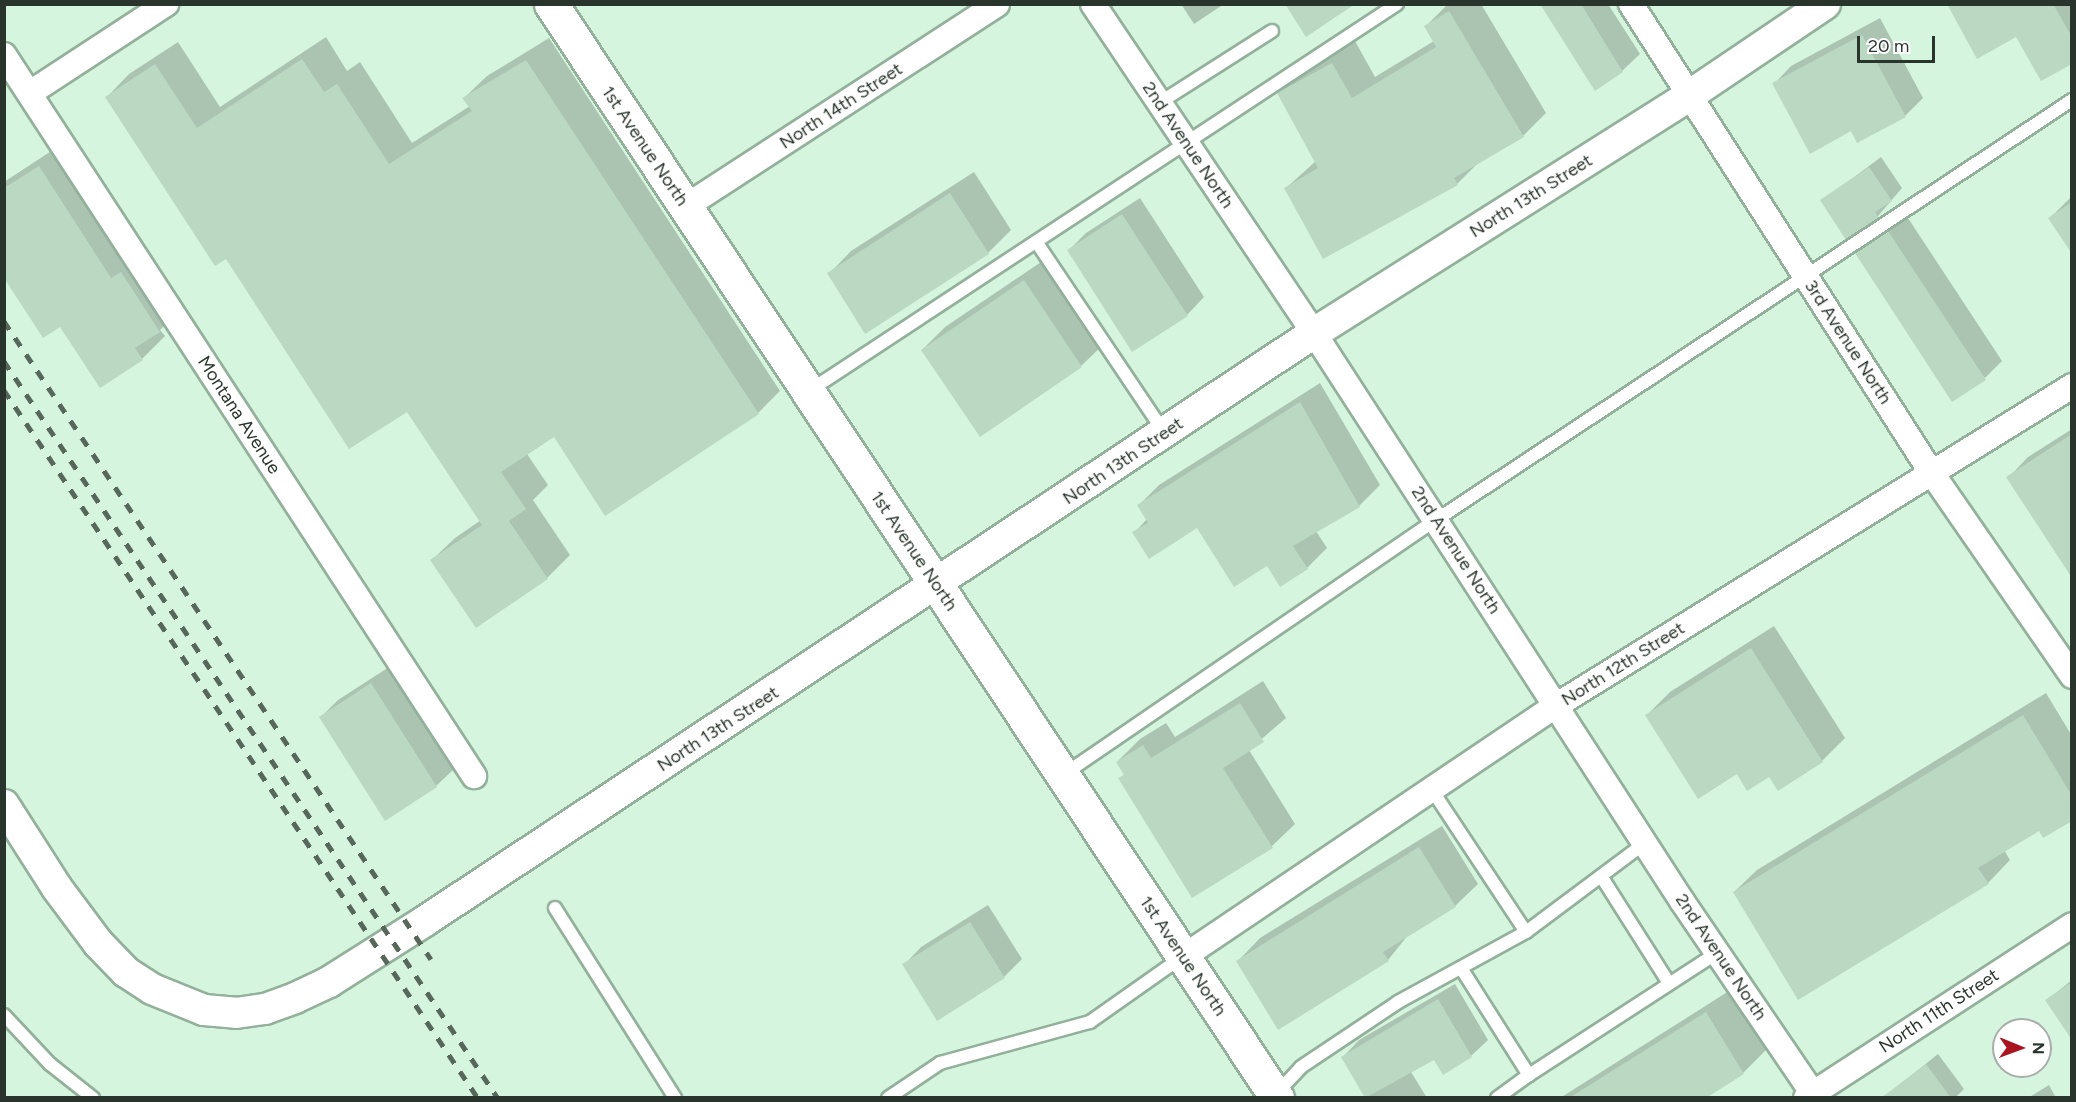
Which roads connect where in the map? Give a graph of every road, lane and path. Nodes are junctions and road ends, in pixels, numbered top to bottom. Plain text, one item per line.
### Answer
1 (166, 4) edge
2 (997, 4) edge
3 (1093, 4) edge
4 (1397, 4) edge
5 (1631, 4) edge
6 (1825, 4) edge
7 (560, 8) edge
8 (1272, 31) dead end
9 (4, 55) edge
10 (30, 93) junction
11 (1690, 96) junction
12 (2072, 100) edge
13 (1159, 103) junction
14 (1188, 145) junction
15 (685, 207) junction
16 (1037, 243) junction
17 (1807, 278) junction
18 (1314, 333) junction
19 (2072, 386) edge
20 (808, 392) junction
21 (1165, 433) junction
22 (1931, 472) junction
23 (1436, 520) junction
24 (937, 586) junction
25 (2072, 676) edge
26 (1557, 705) junction
27 (1063, 775) junction
28 (474, 776) dead end
29 (1432, 790) junction
30 (4, 805) edge
31 (1645, 843) junction
32 (1601, 876) junction
33 (555, 908) dead end
34 (2072, 925) edge
35 (1526, 932) junction
36 (1718, 953) junction
37 (1183, 957) junction
38 (1461, 968) junction
39 (1669, 983) junction
40 (4, 1015) edge
41 (1529, 1075) junction
42 (1812, 1096) edge
43 (1275, 1097) edge
44 (93, 1098) edge
45 (675, 1098) edge
46 (888, 1098) edge
47 (1497, 1098) edge

1 - 10 street
2 - 15 street, North 14th Street
3 - 13 street, 2nd Avenue North
4 - 14 lane
5 - 11 street, 3rd Avenue North
6 - 11 street, North 13th Street
7 - 15 main road, 1st Avenue North
8 - 13 lane
9 - 10 street, Montana Avenue
10 - 28 street, Montana Avenue
11 - 17 street, 3rd Avenue North
11 - 18 street, North 13th Street
12 - 17 lane
13 - 14 street, 2nd Avenue North
14 - 16 lane
14 - 18 street, 2nd Avenue North
15 - 20 main road, 1st Avenue North
16 - 20 lane
16 - 21 lane
17 - 22 street, 3rd Avenue North
17 - 23 lane
18 - 21 street, North 13th Street
18 - 23 street, 2nd Avenue North
19 - 22 street, North 12th Street
20 - 24 main road, 1st Avenue North
21 - 24 street, North 13th Street
22 - 25 street, 3rd Avenue North
22 - 26 street, North 12th Street
23 - 26 street, 2nd Avenue North
23 - 27 lane
24 - 27 main road, 1st Avenue North
24 - 30 street, North 13th Street
26 - 29 street, North 12th Street
26 - 31 street, 2nd Avenue North
27 - 37 main road, 1st Avenue North
29 - 35 lane
29 - 37 street, North 12th Street
31 - 32 lane
31 - 36 street, 2nd Avenue North
32 - 35 lane
32 - 39 lane
33 - 45 lane
34 - 42 street, North 11th Street
35 - 38 lane
36 - 39 lane
36 - 42 street, 2nd Avenue North
37 - 43 main road, 1st Avenue North
37 - 46 lane
38 - 41 lane
38 - 43 lane
39 - 41 lane
40 - 44 lane
41 - 47 lane

